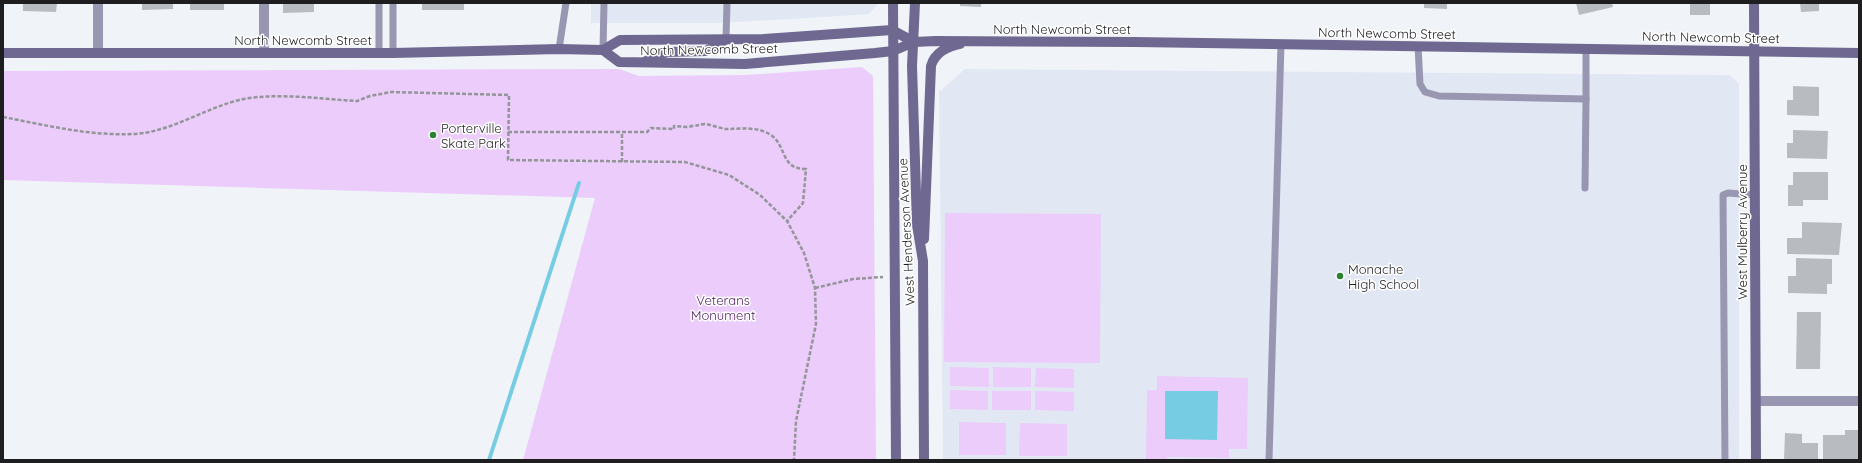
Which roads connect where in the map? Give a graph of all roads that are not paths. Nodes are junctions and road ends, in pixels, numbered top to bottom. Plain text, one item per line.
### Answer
1 (98, 3) edge
2 (264, 3) edge
3 (380, 3) edge
4 (393, 3) edge
5 (566, 3) edge
6 (604, 3) edge
7 (727, 3) edge
8 (893, 3) edge
9 (915, 3) edge
10 (1754, 3) edge
11 (892, 30) junction
12 (726, 39) junction
13 (969, 41) junction
14 (914, 42) junction
15 (1281, 44) junction
16 (1418, 46) junction
17 (558, 49) junction
18 (1586, 49) junction
19 (603, 50) junction
20 (893, 50) junction
21 (1755, 51) junction
22 (3, 52) edge
23 (264, 52) junction
24 (98, 53) junction
25 (379, 53) junction
26 (393, 53) junction
27 (1859, 53) edge
28 (643, 63) junction
29 (1586, 99) junction
30 (1585, 188) dead end
31 (1755, 194) junction
32 (923, 261) junction
33 (1756, 401) junction
34 (1859, 401) edge
35 (896, 460) edge
36 (924, 460) edge
37 (1269, 460) edge
38 (1725, 460) edge
39 (1756, 460) edge

1 - 24 street
2 - 23 street
3 - 25 lane
4 - 26 lane
5 - 17 lane
6 - 19 lane
7 - 12 lane
8 - 11 main road, West Henderson Avenue
9 - 14 main road, West Henderson Avenue
10 - 21 main road, West Mulberry Avenue
11 - 12 main road, North Newcomb Street
11 - 14 main road, North Newcomb Street
11 - 20 main road, West Henderson Avenue
12 - 19 main road, North Newcomb Street
12 - 28 main road
13 - 14 main road, North Newcomb Street
13 - 15 main road, North Newcomb Street
13 - 32 main road
14 - 20 main road, North Newcomb Street
14 - 32 main road, West Henderson Avenue
15 - 16 main road, North Newcomb Street
15 - 37 lane
16 - 18 main road, North Newcomb Street
16 - 29 lane
17 - 19 main road, North Newcomb Street
17 - 26 main road, North Newcomb Street
18 - 21 main road, North Newcomb Street
18 - 29 lane
19 - 28 main road, North Newcomb Street
20 - 28 main road, North Newcomb Street
20 - 35 main road, West Henderson Avenue
21 - 27 main road, North Newcomb Street
21 - 31 main road, West Mulberry Avenue
22 - 24 main road, North Newcomb Street
23 - 24 main road, North Newcomb Street
23 - 25 main road, North Newcomb Street
25 - 26 main road, North Newcomb Street
29 - 30 lane
31 - 33 main road, West Mulberry Avenue
31 - 38 lane
32 - 36 main road, West Henderson Avenue
33 - 34 street
33 - 39 main road, West Mulberry Avenue

